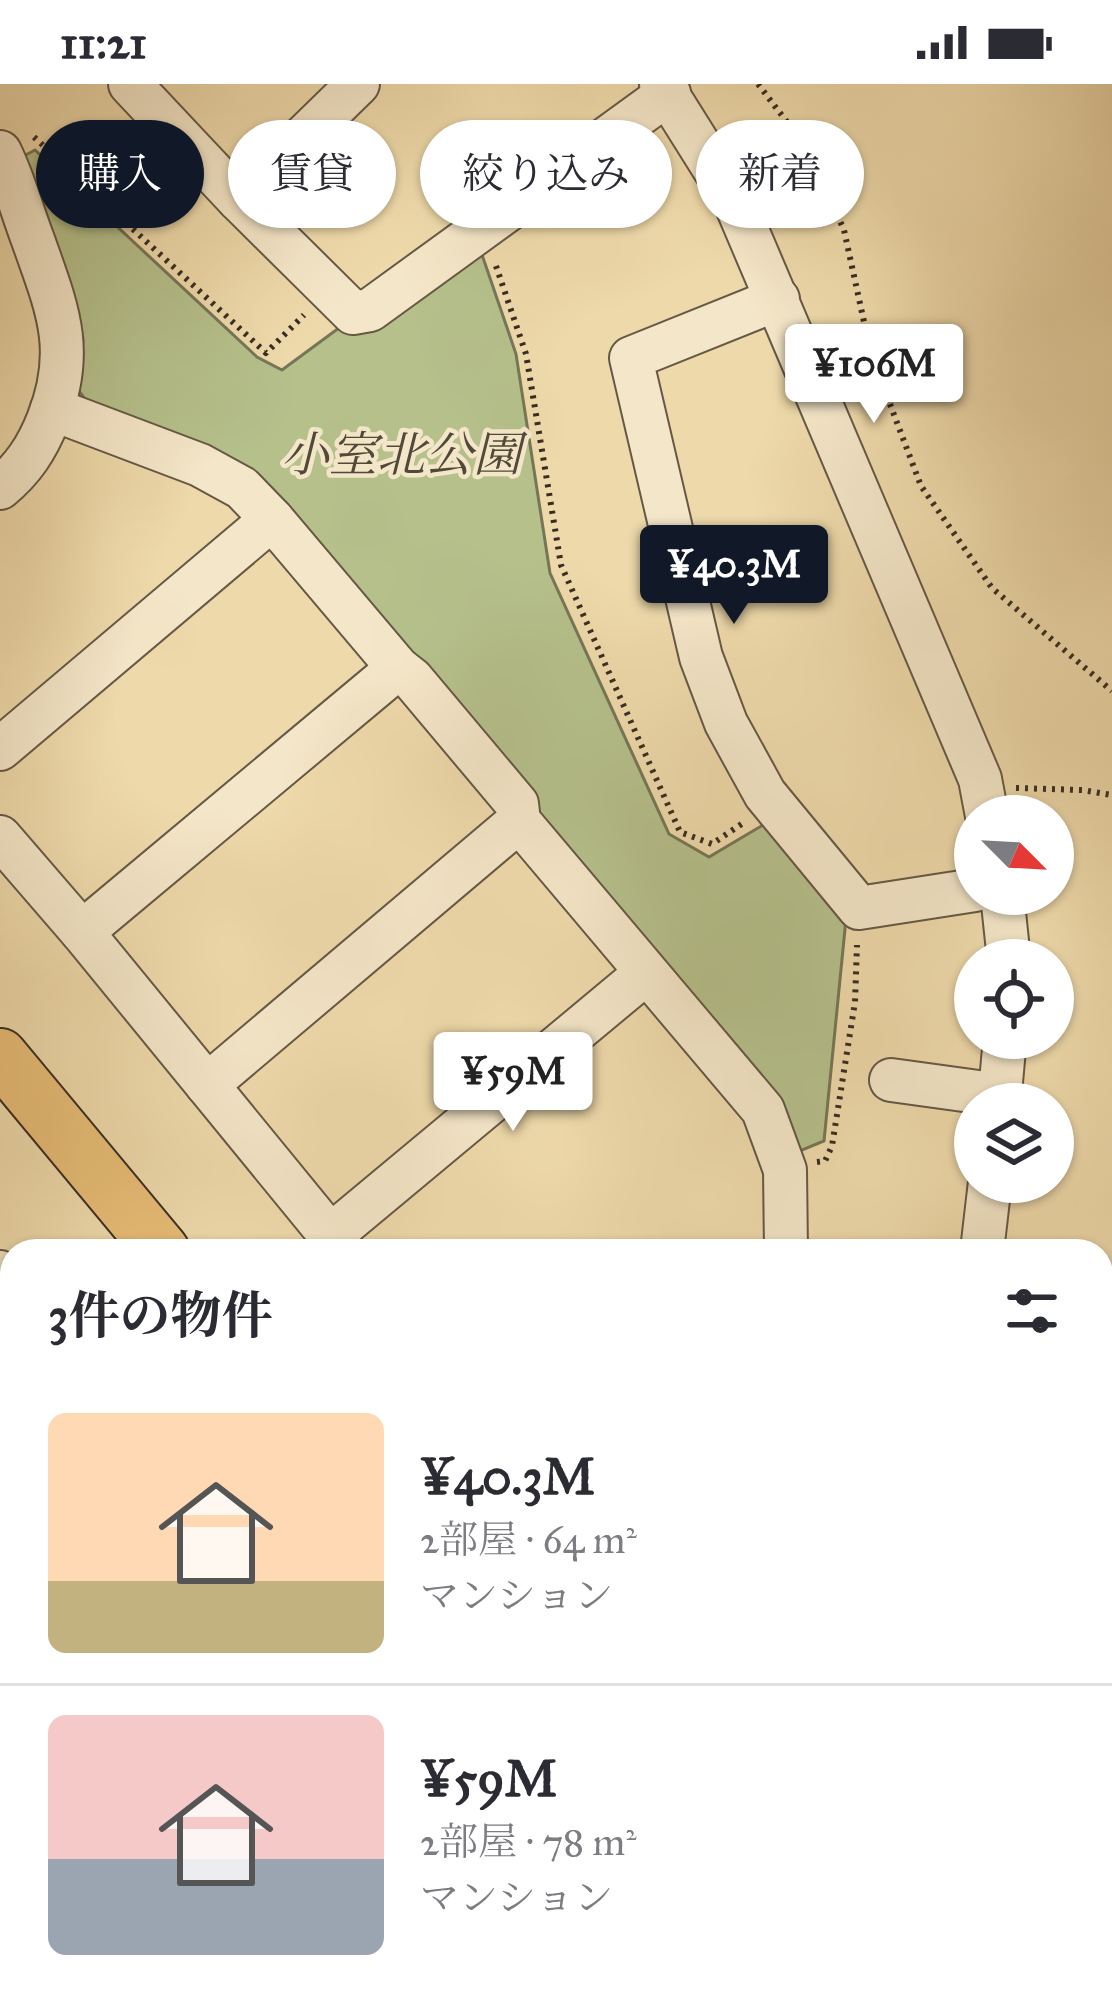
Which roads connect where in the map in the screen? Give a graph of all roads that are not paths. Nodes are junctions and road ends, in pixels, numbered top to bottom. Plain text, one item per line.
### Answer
1 (130, 84) edge
2 (358, 84) edge
3 (665, 89) edge
4 (321, 120) edge
5 (2, 157) edge
6 (228, 188) edge
7 (267, 228) edge
8 (778, 299) junction
9 (52, 409) junction
10 (0, 488) edge
11 (272, 519) junction
12 (398, 668) junction
13 (0, 749) edge
14 (982, 795) edge
15 (519, 821) junction
16 (0, 837) edge
17 (954, 893) edge
18 (82, 932) junction
19 (646, 973) junction
20 (0, 1056) edge
21 (891, 1080) dead end
22 (207, 1085) junction
23 (954, 1091) edge
24 (988, 1203) edge
25 (152, 1239) edge
26 (334, 1239) edge
27 (342, 1239) edge
28 (786, 1239) edge
29 (983, 1239) edge

1 - 6 street
2 - 4 street
3 - 7 street
3 - 8 street
5 - 9 street
8 - 14 street
8 - 17 street
9 - 10 street
9 - 11 street
11 - 12 street
11 - 13 street
12 - 15 street
12 - 18 street
15 - 19 street
15 - 22 street
16 - 18 street
18 - 22 street
19 - 27 street
19 - 28 street
20 - 25 main road
21 - 23 street
22 - 26 street
24 - 29 street

